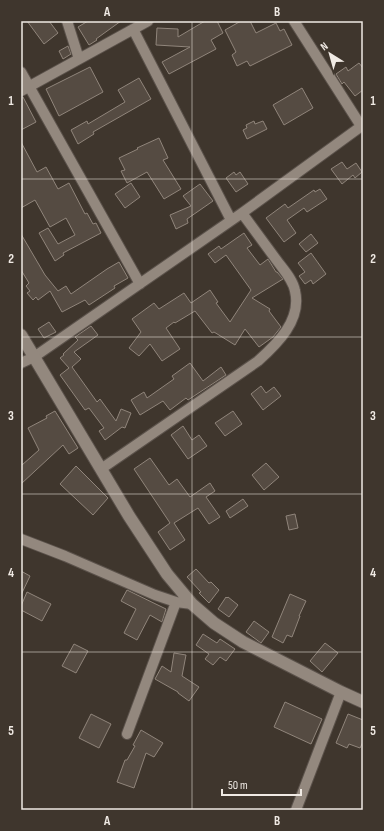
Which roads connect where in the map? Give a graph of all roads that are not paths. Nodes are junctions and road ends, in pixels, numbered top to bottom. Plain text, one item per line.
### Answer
1 (67, 21) edge
2 (148, 21) edge
3 (294, 21) edge
4 (133, 29) junction
5 (79, 58) junction
6 (21, 72) edge
7 (25, 89) edge
8 (362, 126) edge
9 (242, 213) junction
10 (232, 220) junction
11 (140, 284) junction
12 (21, 335) edge
13 (34, 357) junction
14 (21, 363) edge
15 (101, 469) junction
16 (21, 539) edge
17 (176, 602) junction
18 (192, 604) junction
19 (341, 692) junction
20 (363, 702) edge
21 (127, 734) dead end
22 (296, 810) edge

1 - 5 street
2 - 4 street
3 - 8 street
4 - 5 street
4 - 10 street
5 - 7 street
6 - 7 street
7 - 11 street
8 - 9 street
9 - 10 street
9 - 15 street
10 - 11 street
11 - 13 street
12 - 13 street
13 - 14 street
13 - 15 street
15 - 18 street
16 - 17 street
17 - 18 street
17 - 21 street
18 - 19 street
19 - 20 street
19 - 22 street

